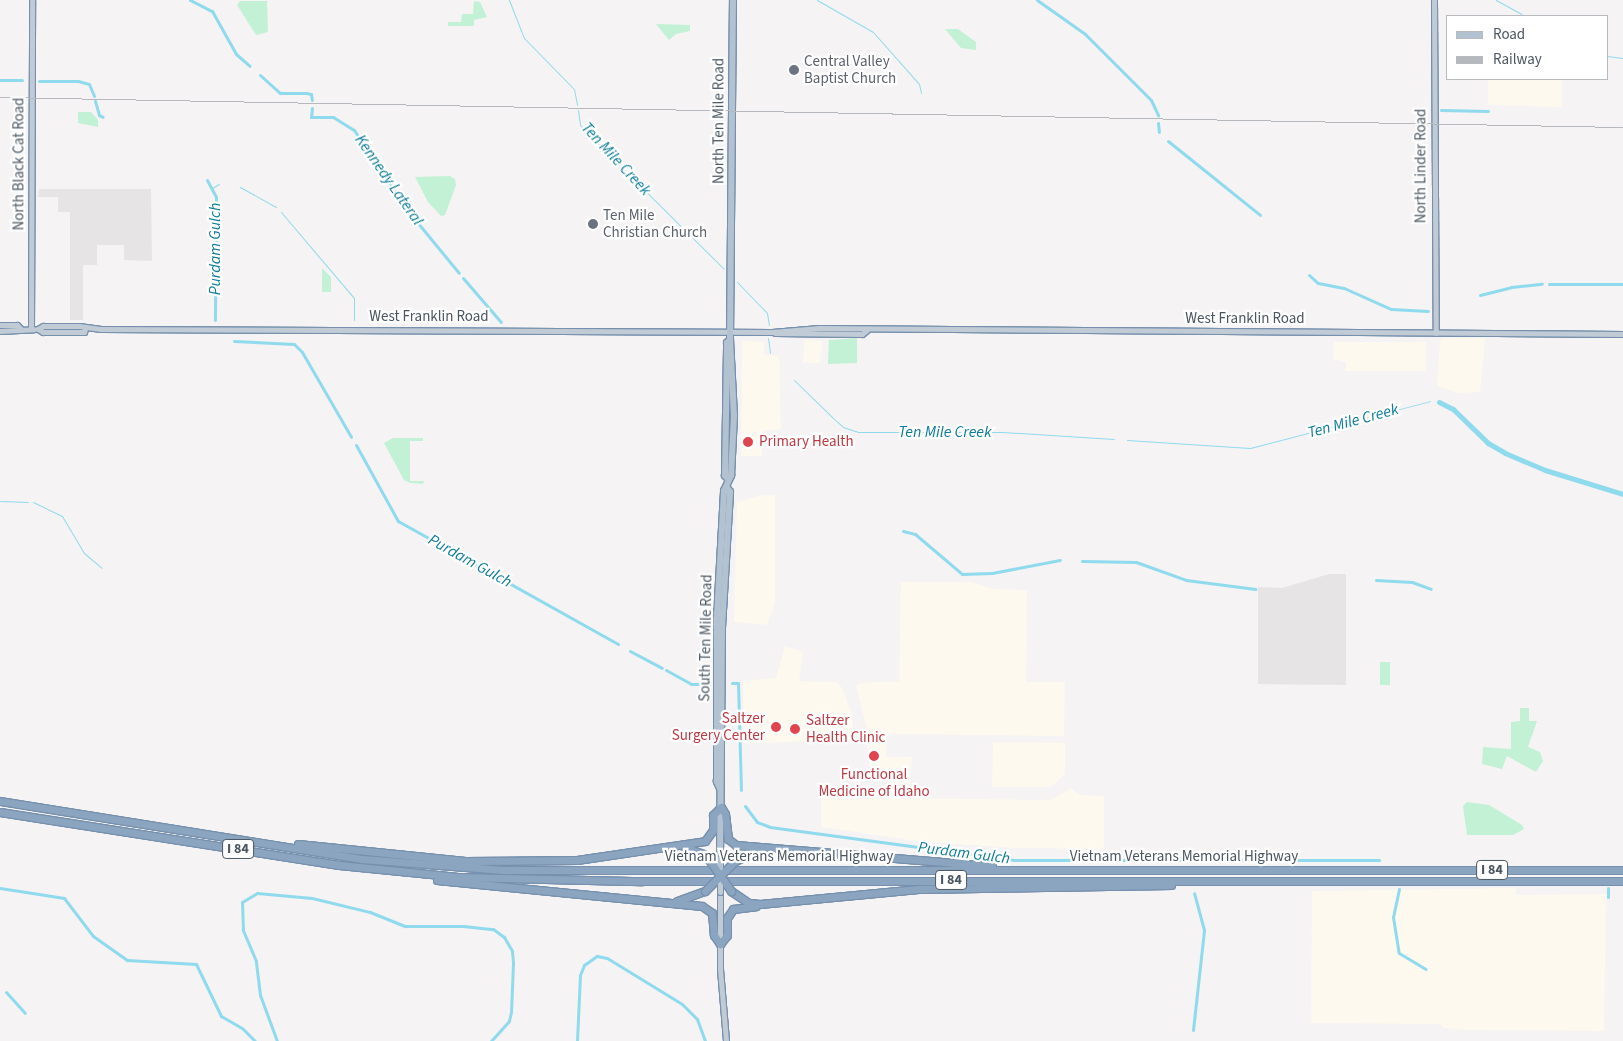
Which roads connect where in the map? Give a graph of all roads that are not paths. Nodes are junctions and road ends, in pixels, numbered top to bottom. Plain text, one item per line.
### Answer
1 (32, 0) edge
2 (733, 0) edge
3 (1434, 0) edge
4 (0, 325) edge
5 (21, 329) junction
6 (31, 329) junction
7 (855, 329) junction
8 (867, 330) junction
9 (0, 331) edge
10 (730, 332) junction
11 (772, 332) junction
12 (1436, 333) junction
13 (825, 334) junction
14 (1623, 334) edge
15 (0, 802) edge
16 (721, 807) junction
17 (0, 812) edge
18 (183, 831) junction
19 (672, 848) junction
20 (775, 849) junction
21 (1009, 870) junction
22 (1623, 870) edge
23 (410, 873) junction
24 (720, 874) junction
25 (1247, 880) junction
26 (1623, 880) edge
27 (664, 902) junction
28 (771, 904) junction
29 (720, 947) junction
30 (726, 1041) edge

1 - 6 main road, North Black Cat Road
2 - 10 main road, North Ten Mile Road
3 - 12 main road, North Linder Road
4 - 5 main road, West Franklin Road
5 - 6 main road, West Franklin Road
5 - 9 main road, West Franklin Road
6 - 10 main road, West Franklin Road
7 - 8 main road, West Franklin Road
7 - 11 main road, West Franklin Road
7 - 13 main road
8 - 12 main road, West Franklin Road
8 - 13 main road, West Franklin Road
10 - 11 main road, West Franklin Road
10 - 16 main road, South Ten Mile Road
11 - 13 main road, West Franklin Road
12 - 14 main road, West Franklin Road
15 - 18 highway, Vietnam Veterans Memorial Highway / I 84
16 - 19 highway
16 - 20 highway
16 - 24 main road, South Ten Mile Road, bridge
17 - 23 highway, Vietnam Veterans Memorial Highway / I 84
18 - 19 highway
18 - 21 highway, Vietnam Veterans Memorial Highway / I 84
19 - 24 highway, bridge
20 - 21 highway
20 - 24 highway, bridge
21 - 22 highway, Vietnam Veterans Memorial Highway / I 84
23 - 25 highway, Vietnam Veterans Memorial Highway / I 84
23 - 27 highway
24 - 27 highway, bridge
24 - 28 highway, bridge
24 - 29 main road, South Ten Mile Road, bridge
25 - 26 highway, Vietnam Veterans Memorial Highway / I 84
25 - 28 highway
27 - 29 highway
28 - 29 highway
29 - 30 main road, South Ten Mile Road

